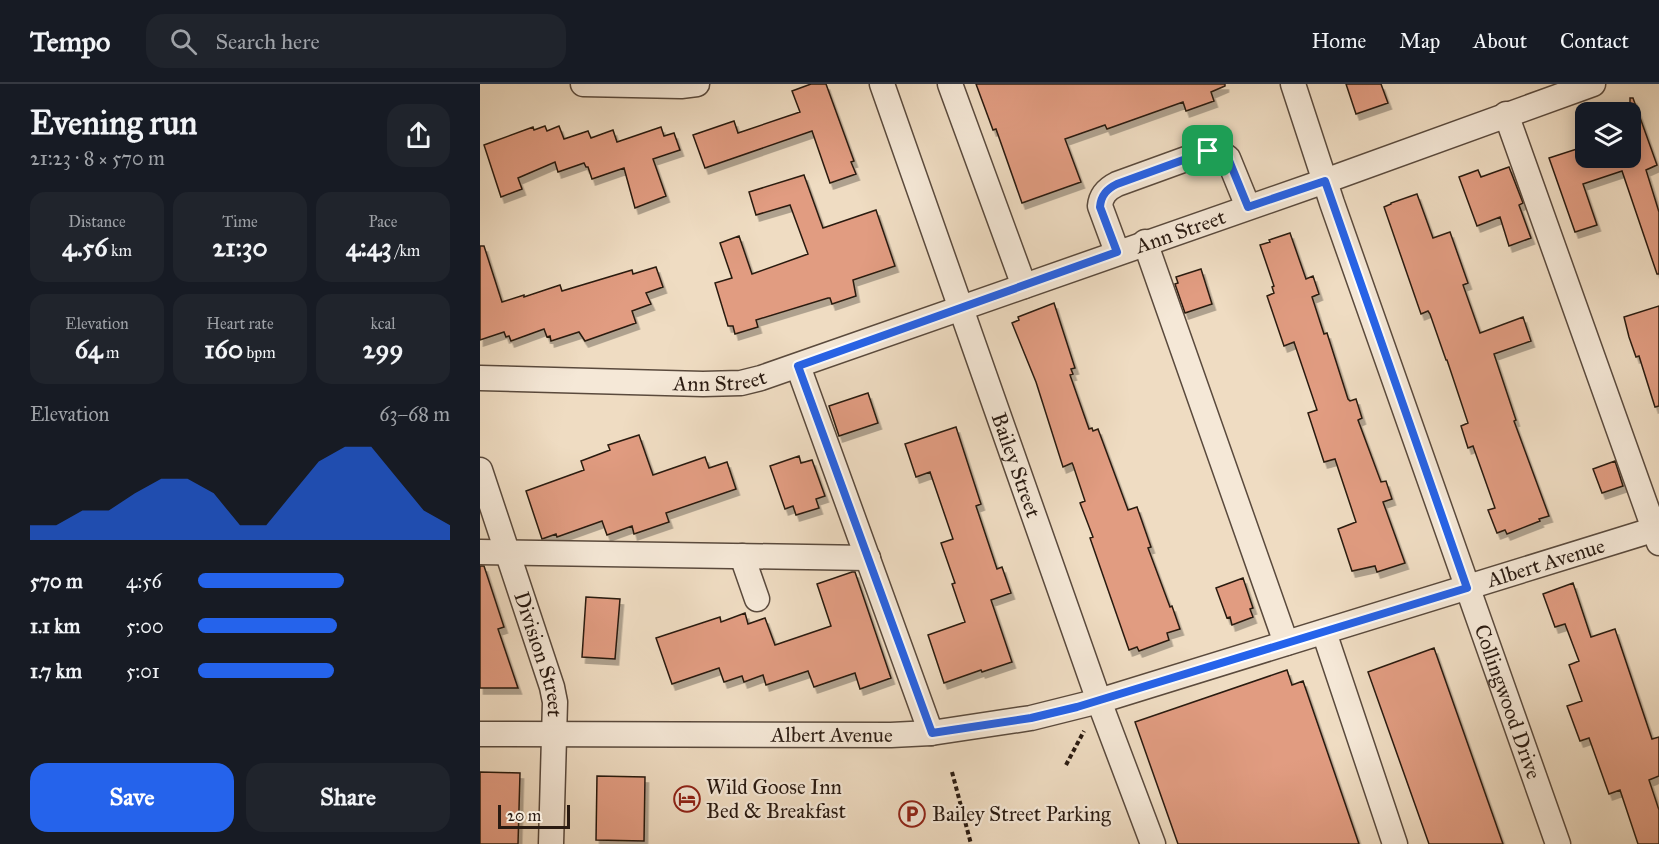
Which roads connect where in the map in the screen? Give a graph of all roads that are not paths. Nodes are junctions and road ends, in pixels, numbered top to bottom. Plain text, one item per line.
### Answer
1 (583, 84) edge
2 (697, 84) edge
3 (882, 84) edge
4 (950, 84) edge
5 (1293, 84) edge
6 (1593, 84) edge
7 (1506, 114) junction
8 (1325, 181) junction
9 (1248, 207) junction
10 (1145, 242) junction
11 (1117, 252) junction
12 (1024, 286) junction
13 (962, 308) junction
14 (798, 366) junction
15 (480, 378) edge
16 (480, 470) edge
17 (1657, 533) edge
18 (480, 552) edge
19 (508, 552) junction
20 (742, 556) junction
21 (868, 558) junction
22 (1467, 588) junction
23 (757, 599) dead end
24 (1324, 632) junction
25 (1286, 643) junction
26 (1099, 701) junction
27 (932, 733) junction
28 (480, 734) edge
29 (554, 735) junction
30 (1148, 843) edge
31 (551, 844) edge
32 (1395, 844) edge
33 (1558, 844) edge

1 - 2 street
3 - 13 street, Bailey Street
4 - 12 street
5 - 8 street, Collingwood Drive
6 - 7 street, Ann Street
7 - 8 street, Ann Street
7 - 17 street
8 - 9 street, Ann Street
8 - 22 street, Collingwood Drive
9 - 10 street, Ann Street
9 - 11 street
10 - 11 street, Ann Street
10 - 25 street
11 - 12 street, Ann Street
12 - 13 street, Ann Street
13 - 14 street, Ann Street
13 - 26 street, Bailey Street
14 - 15 street, Ann Street
14 - 21 street
16 - 19 street, Division Street
17 - 22 street, Albert Avenue
18 - 19 street
19 - 20 street
19 - 29 street, Division Street
20 - 21 street
20 - 23 street
21 - 27 street
22 - 24 street, Albert Avenue
22 - 33 street, Collingwood Drive
24 - 25 street, Albert Avenue
24 - 32 street
25 - 26 street, Albert Avenue
26 - 27 street, Albert Avenue
26 - 30 street, Bailey Street
27 - 29 street, Albert Avenue
28 - 29 street, Albert Avenue
29 - 31 street, Division Street

